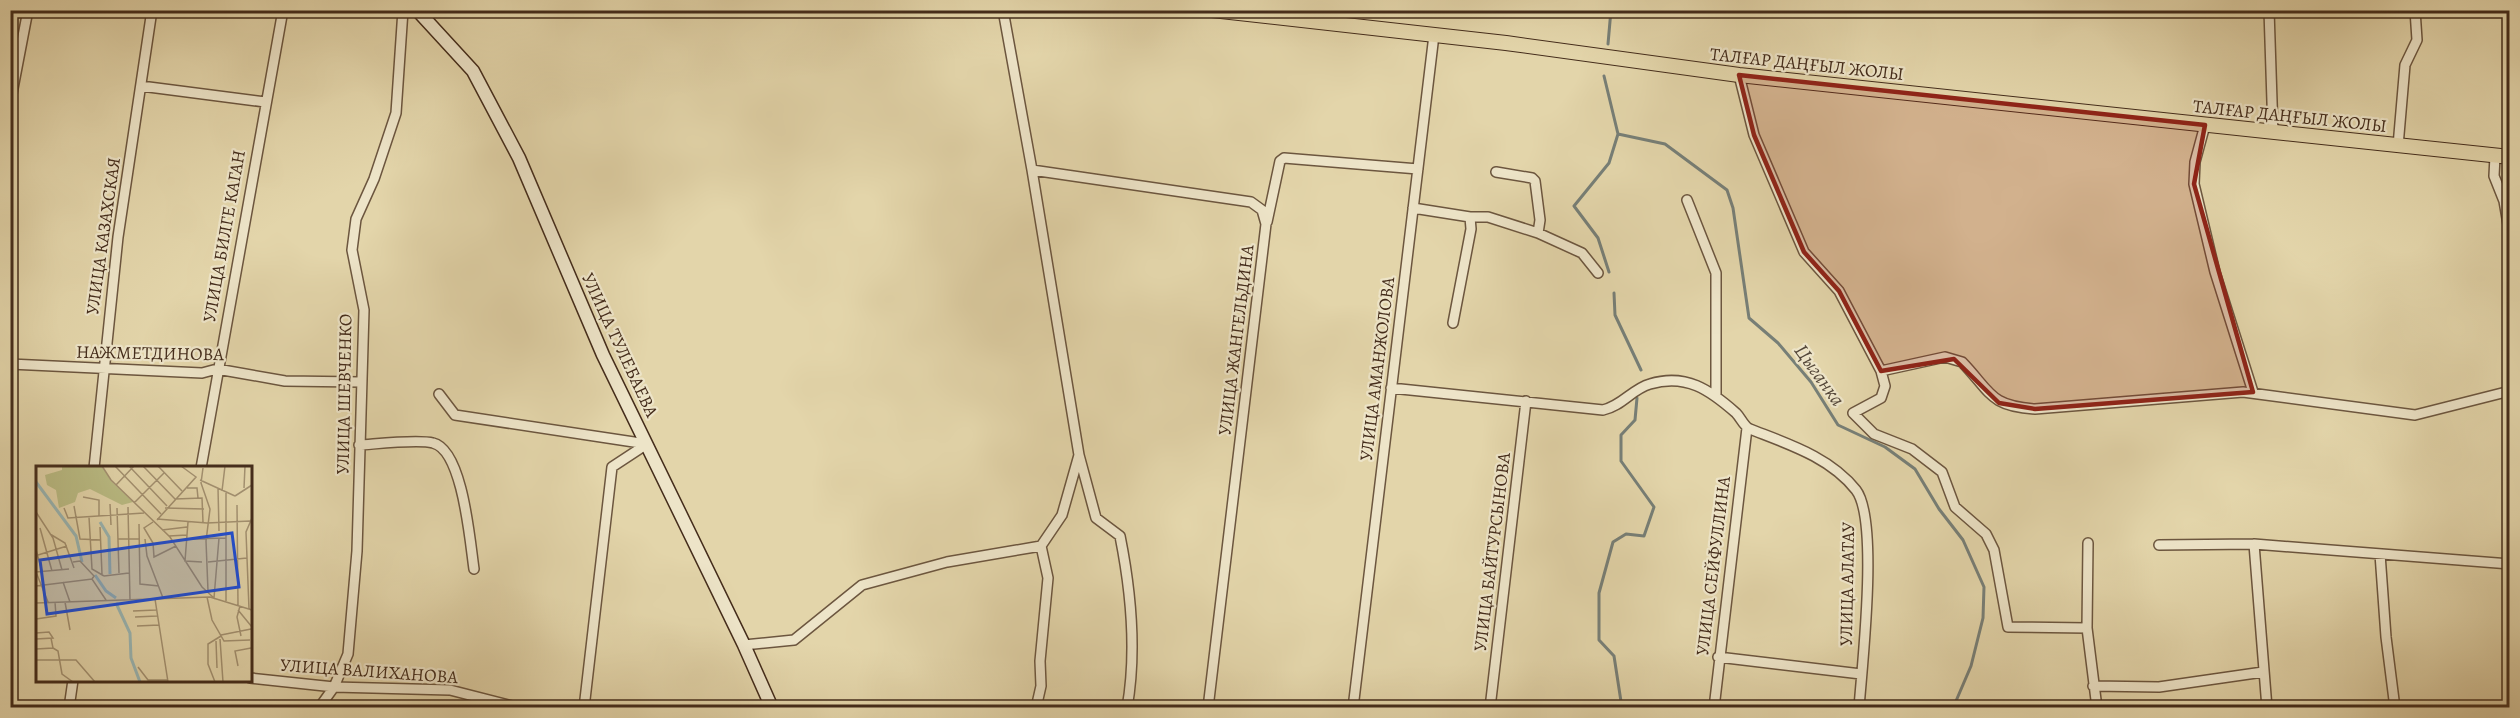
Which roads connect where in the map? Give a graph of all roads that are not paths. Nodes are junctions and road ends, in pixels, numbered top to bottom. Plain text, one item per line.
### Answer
1 (28, 10) edge
2 (152, 10) edge
3 (283, 10) edge
4 (403, 10) edge
5 (417, 10) edge
6 (1003, 10) edge
7 (1212, 10) edge
8 (2269, 10) edge
9 (2415, 10) edge
10 (1434, 35) junction
11 (1739, 75) junction
12 (141, 86) junction
13 (265, 102) junction
14 (10, 104) edge
15 (2205, 125) junction
16 (2272, 132) junction
17 (2398, 146) junction
18 (2495, 156) junction
19 (2510, 157) edge
20 (1418, 169) junction
21 (1032, 170) junction
22 (1496, 172) dead end
23 (1687, 200) dead end
24 (1413, 208) junction
25 (1470, 217) junction
26 (1266, 224) junction
27 (1538, 233) junction
28 (2510, 236) edge
29 (1598, 273) dead end
30 (1453, 324) dead end
31 (10, 364) edge
32 (218, 369) junction
33 (102, 370) junction
34 (1881, 371) junction
35 (360, 382) junction
36 (1391, 388) junction
37 (2510, 391) edge
38 (2253, 392) junction
39 (439, 394) dead end
40 (1716, 397) junction
41 (1526, 401) junction
42 (1747, 428) junction
43 (647, 444) junction
44 (359, 445) junction
45 (1078, 455) junction
46 (94, 466) edge
47 (201, 466) edge
48 (2088, 543) dead end
49 (2254, 544) junction
50 (2159, 545) dead end
51 (1041, 546) junction
52 (2380, 554) junction
53 (2510, 564) edge
54 (474, 569) dead end
55 (2087, 628) junction
56 (744, 645) junction
57 (1719, 657) junction
58 (2263, 672) junction
59 (1861, 674) junction
60 (252, 678) edge
61 (73, 682) edge
62 (2093, 686) junction
63 (334, 687) junction
64 (69, 708) edge
65 (319, 708) edge
66 (520, 708) edge
67 (584, 708) edge
68 (772, 708) edge
69 (1036, 708) edge
70 (1127, 708) edge
71 (1208, 708) edge
72 (1353, 708) edge
73 (1490, 708) edge
74 (1714, 708) edge
75 (1860, 708) edge
76 (2097, 708) edge
77 (2267, 708) edge
78 (2395, 708) edge

1 - 14 street
2 - 12 street, УЛИЦА КАЗАХСКАЯ
3 - 13 street, УЛИЦА БИЛГЕ КАГАН
4 - 35 street, УЛИЦА ШЕВЧЕНКО
5 - 43 street, УЛИЦА ТУЛЕБАЕВА
6 - 21 street
7 - 10 main road, ТАЛҒАР ДАҢҒЫЛ ЖОЛЫ
8 - 16 street
9 - 17 street
10 - 11 main road, ТАЛҒАР ДАҢҒЫЛ ЖОЛЫ
10 - 20 street, УЛИЦА АМАНЖОЛОВА
11 - 15 main road, ТАЛҒАР ДАҢҒЫЛ ЖОЛЫ
11 - 34 street
12 - 13 street
12 - 33 street, УЛИЦА КАЗАХСКАЯ
13 - 32 street, УЛИЦА БИЛГЕ КАГАН
15 - 16 main road, ТАЛҒАР ДАҢҒЫЛ ЖОЛЫ
15 - 38 street
16 - 17 main road, ТАЛҒАР ДАҢҒЫЛ ЖОЛЫ
17 - 18 main road, ТАЛҒАР ДАҢҒЫЛ ЖОЛЫ
18 - 19 main road, ТАЛҒАР ДАҢҒЫЛ ЖОЛЫ
18 - 28 street
20 - 24 street, УЛИЦА АМАНЖОЛОВА
20 - 26 street
21 - 26 street, УЛИЦА ЖАНГЕЛЬДИНА
21 - 45 street
22 - 27 street
23 - 40 street
24 - 25 street
24 - 36 street, УЛИЦА АМАНЖОЛОВА
25 - 27 street
25 - 30 street
26 - 71 street, УЛИЦА ЖАНГЕЛЬДИНА
27 - 29 street
31 - 33 street, НАЖМЕТДИНОВА
32 - 33 street, НАЖМЕТДИНОВА
32 - 35 street, НАЖМЕТДИНОВА
32 - 47 street, УЛИЦА БИЛГЕ КАГАН
33 - 46 street, УЛИЦА КАЗАХСКАЯ
34 - 38 street
34 - 55 street
35 - 44 street, УЛИЦА ШЕВЧЕНКО
36 - 41 street, УЛИЦА АЛАТАУ
36 - 72 street, УЛИЦА АМАНЖОЛОВА
37 - 38 street
39 - 43 street
40 - 41 street, УЛИЦА АЛАТАУ
40 - 42 street, УЛИЦА АЛАТАУ
41 - 73 street, УЛИЦА БАЙТУРСЫНОВА
42 - 57 street, УЛИЦА СЕЙФУЛЛИНА
42 - 59 street, УЛИЦА АЛАТАУ
43 - 56 street, УЛИЦА ТУЛЕБАЕВА
43 - 67 street
44 - 54 street
44 - 63 street, УЛИЦА ШЕВЧЕНКО
45 - 51 street
45 - 70 street
48 - 55 street
49 - 50 street
49 - 52 street
49 - 58 street
51 - 56 street
51 - 69 street
52 - 53 street
52 - 78 street
55 - 62 street
56 - 68 street, УЛИЦА ТУЛЕБАЕВА
57 - 59 street
57 - 74 street, УЛИЦА СЕЙФУЛЛИНА
58 - 62 street
58 - 77 street
59 - 75 street, УЛИЦА АЛАТАУ
60 - 63 street, УЛИЦА ВАЛИХАНОВА
61 - 64 street
62 - 76 street
63 - 65 street, УЛИЦА ШЕВЧЕНКО
63 - 66 street, УЛИЦА ВАЛИХАНОВА

